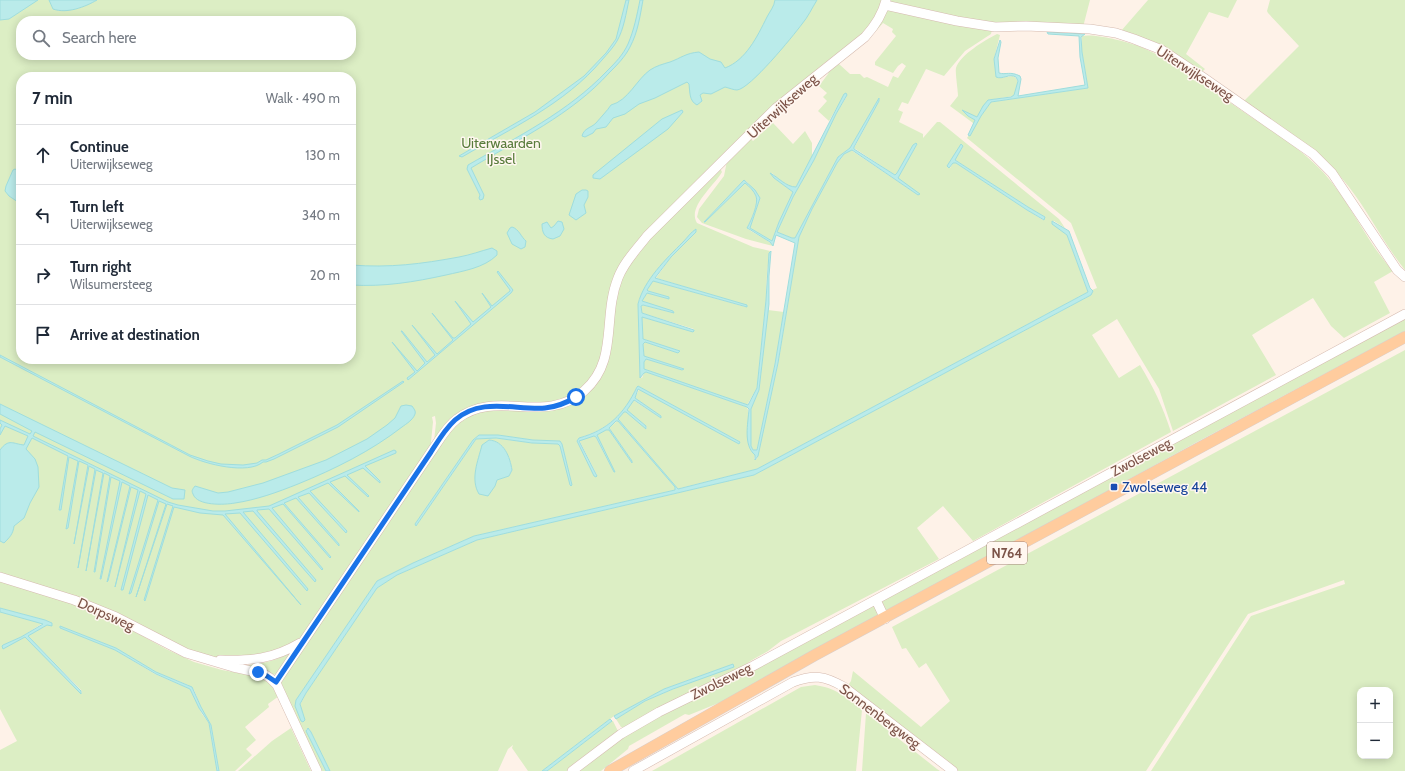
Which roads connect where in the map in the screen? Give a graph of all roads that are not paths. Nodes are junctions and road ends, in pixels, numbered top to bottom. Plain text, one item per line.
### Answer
1 (885, 3) edge
2 (1405, 277) edge
3 (1405, 314) edge
4 (1405, 337) edge
5 (0, 578) edge
6 (876, 600) junction
7 (885, 619) junction
8 (302, 641) junction
9 (208, 661) junction
10 (276, 682) junction
11 (317, 771) edge
12 (572, 771) edge
13 (610, 771) edge
14 (633, 771) edge
15 (953, 771) edge

1 - 2 street, Uiterwijkseweg
1 - 8 street, Uiterwijkseweg
3 - 6 street, Zwolseweg
4 - 7 main road, Zwolseweg / N764
5 - 9 street, Dorpsweg
6 - 7 street
6 - 12 street, Zwolseweg
7 - 13 main road, Zwolseweg / N764
8 - 9 street, Uiterwijkseweg
8 - 10 street, Uiterwijkseweg
9 - 10 street
10 - 11 street
14 - 15 street, Sonnenbergweg

